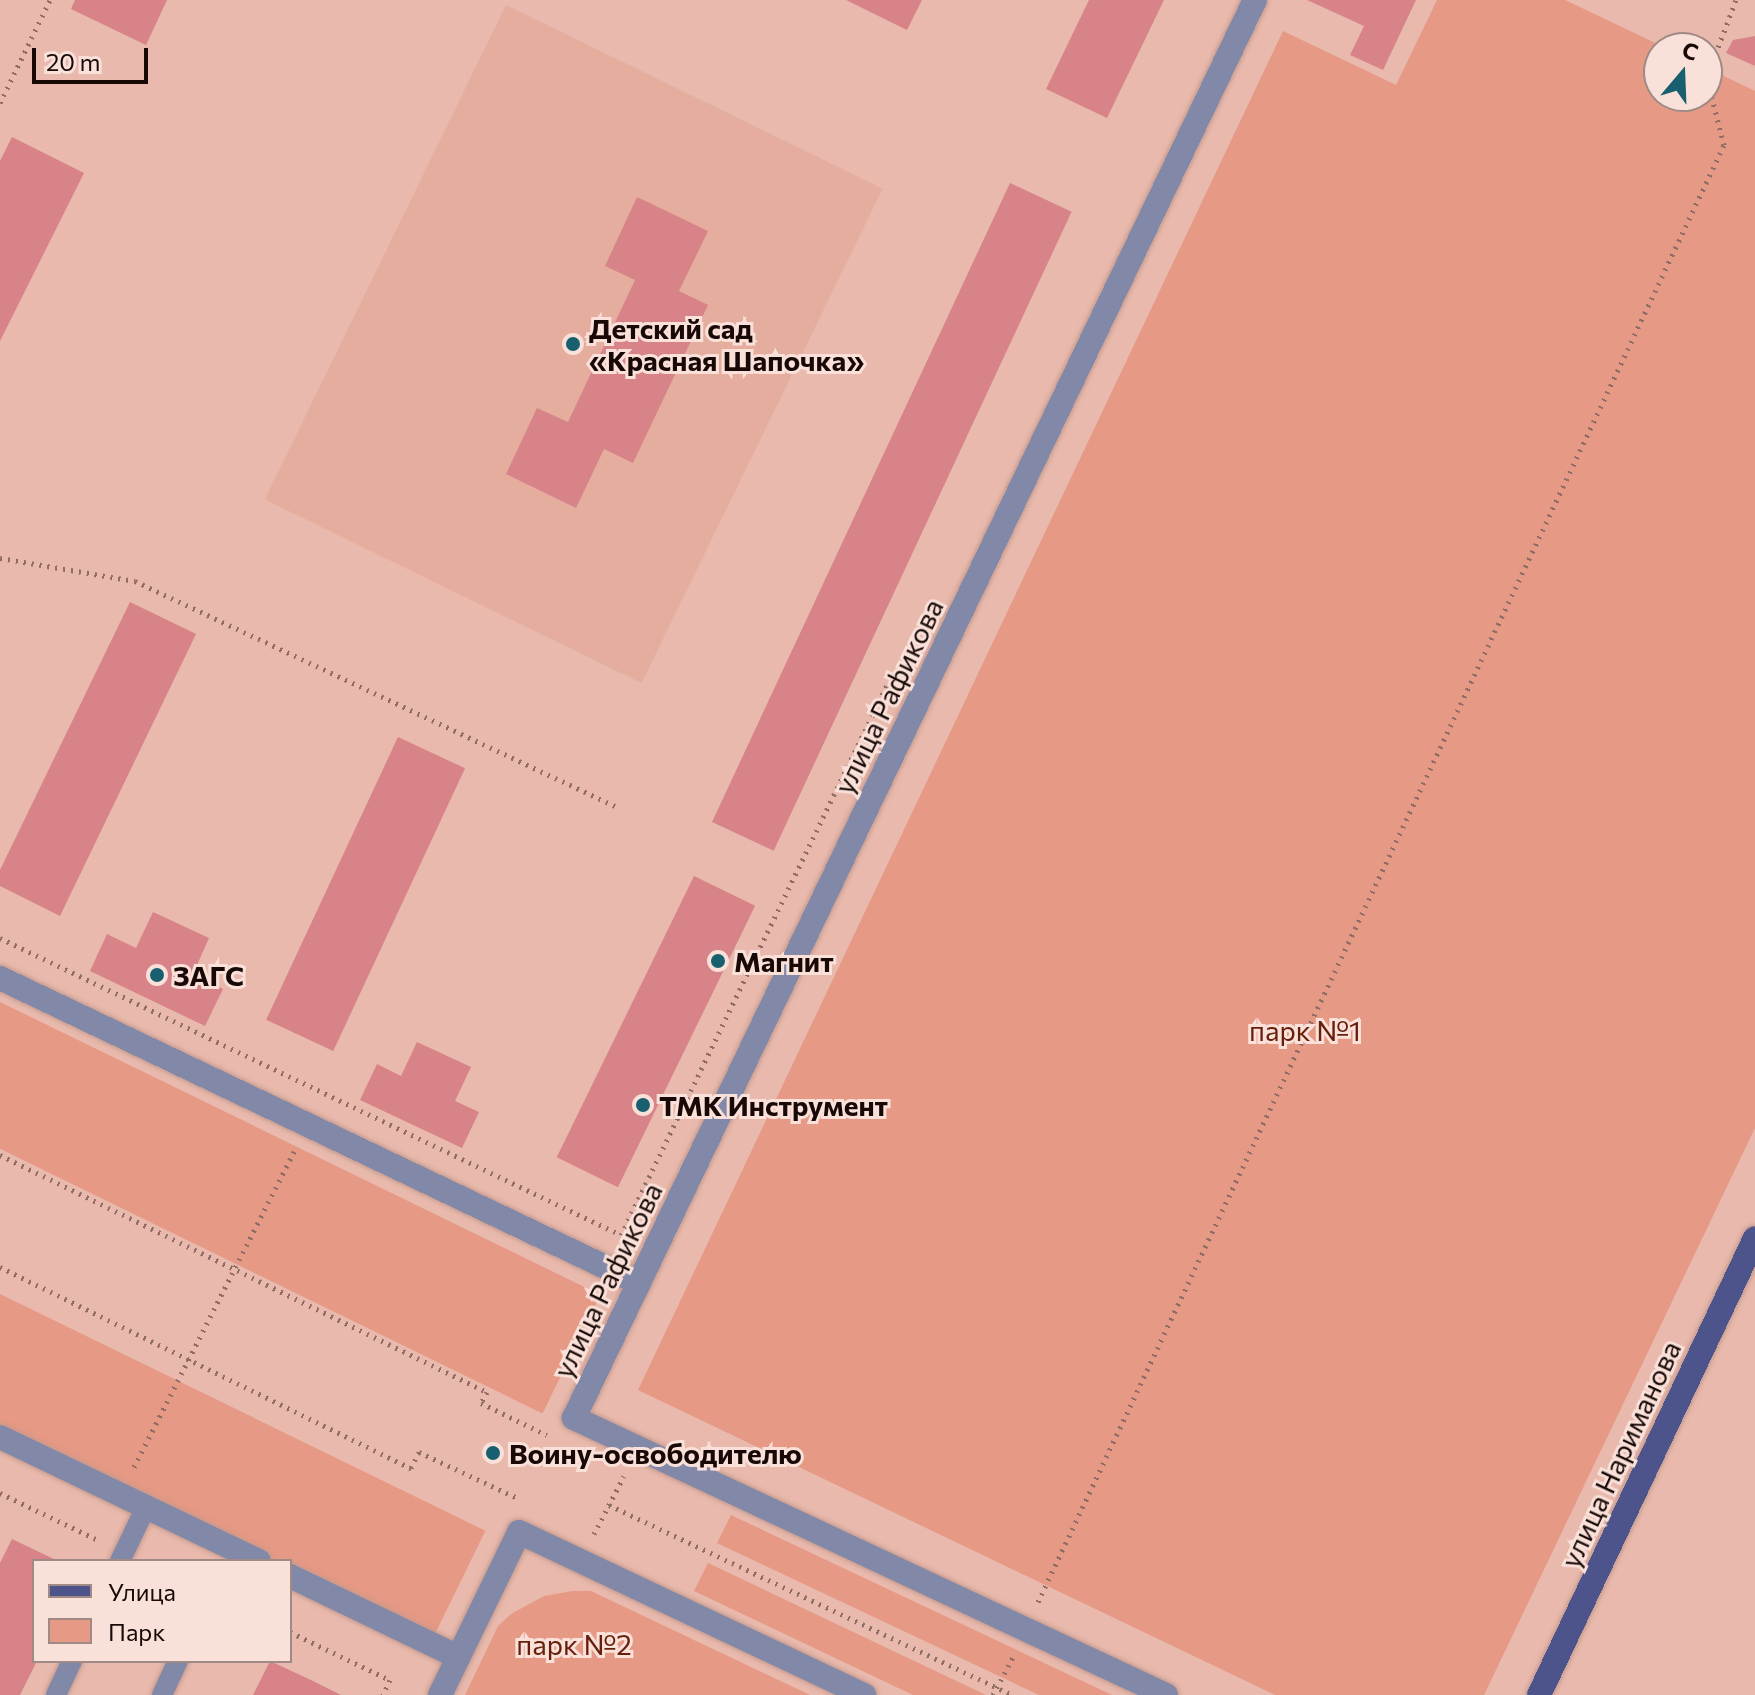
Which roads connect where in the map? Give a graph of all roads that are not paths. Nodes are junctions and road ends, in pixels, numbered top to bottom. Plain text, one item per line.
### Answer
1 (1255, 0) edge
2 (0, 978) edge
3 (1755, 1238) edge
4 (639, 1283) junction
5 (0, 1437) edge
6 (146, 1507) junction
7 (229, 1554) edge
8 (122, 1557) edge
9 (250, 1559) edge
10 (292, 1577) edge
11 (458, 1657) junction
12 (71, 1663) edge
13 (177, 1663) edge
14 (56, 1695) edge
15 (162, 1695) edge
16 (440, 1695) edge
17 (864, 1695) edge
18 (1166, 1695) edge
19 (1539, 1695) edge

1 - 4 street, улица Рафикова
2 - 4 street
3 - 19 main road, улица Нариманова
4 - 18 street, улица Рафикова
5 - 6 street
6 - 7 street
6 - 8 lane
7 - 9 street
10 - 11 street
11 - 16 street
11 - 17 street
12 - 14 lane
13 - 15 lane

